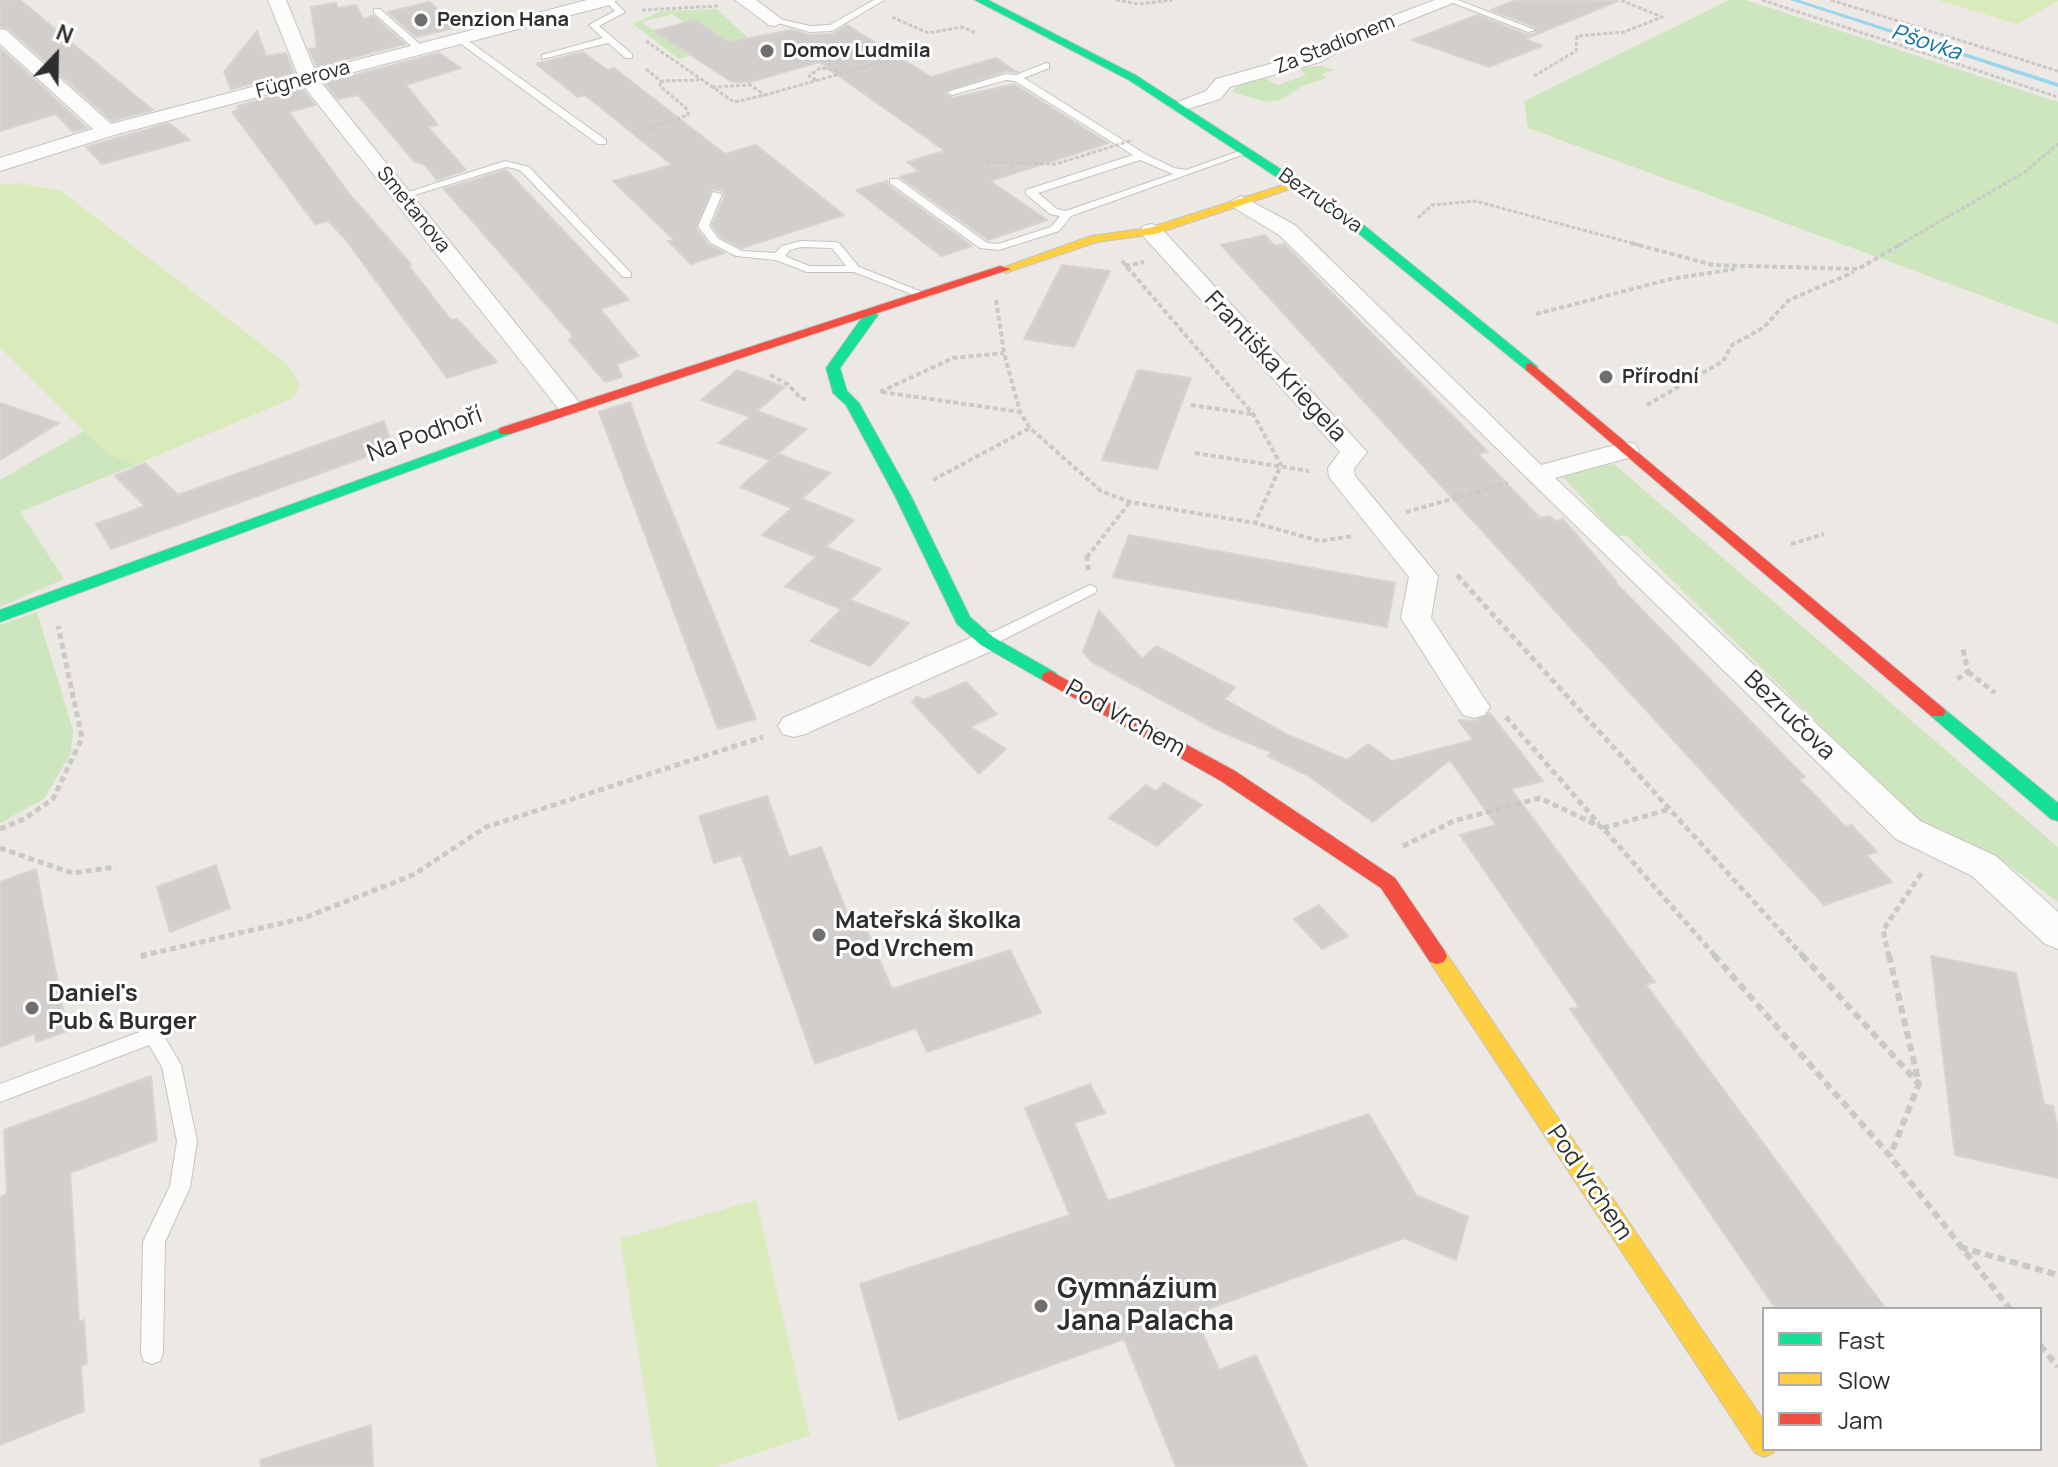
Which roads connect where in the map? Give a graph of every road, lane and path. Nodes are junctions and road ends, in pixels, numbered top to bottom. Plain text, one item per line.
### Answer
1 (277, 0) edge
2 (607, 0) edge
3 (744, 0) edge
4 (880, 0) edge
5 (980, 0) edge
6 (1116, 0) edge
7 (1172, 0) edge
8 (1450, 0) edge
9 (1620, 0) edge
10 (1762, 0) edge
11 (1831, 0) edge
12 (721, 6) dead end
13 (869, 7) junction
14 (377, 11) dead end
15 (641, 14) dead end
16 (775, 21) joint
17 (1529, 25) dead end
18 (976, 33) dead end
19 (0, 34) edge
20 (639, 35) dead end
21 (460, 39) junction
22 (608, 40) junction
23 (420, 49) junction
24 (629, 56) joint
25 (545, 57) dead end
26 (896, 58) junction
27 (1046, 66) dead end
28 (2058, 71) edge
29 (840, 74) junction
30 (1534, 76) dead end
31 (309, 78) junction
32 (1017, 78) junction
33 (701, 80) junction
34 (817, 80) junction
35 (661, 81) junction
36 (712, 87) junction
37 (952, 92) dead end
38 (765, 95) junction
39 (2058, 97) edge
40 (1178, 106) junction
41 (648, 129) dead end
42 (107, 131) junction
43 (1133, 140) dead end
44 (602, 142) dead end
45 (2058, 144) edge
46 (1248, 151) junction
47 (1141, 156) junction
48 (986, 162) dead end
49 (0, 165) edge
50 (1187, 173) junction
51 (894, 181) dead end
52 (1296, 185) junction
53 (717, 194) dead end
54 (401, 196) junction
55 (1241, 202) junction
56 (1067, 214) junction
57 (1418, 218) dead end
58 (1151, 231) junction
59 (778, 257) junction
60 (1119, 258) dead end
61 (1744, 268) junction
62 (855, 269) junction
63 (1858, 269) junction
64 (992, 272) junction
65 (627, 275) dead end
66 (926, 296) junction
67 (1536, 314) dead end
68 (871, 315) junction
69 (1004, 353) junction
70 (732, 357) junction
71 (840, 393) junction
72 (1191, 405) dead end
73 (1647, 405) dead end
74 (570, 407) junction
75 (1020, 412) junction
76 (1253, 414) junction
77 (1030, 428) junction
78 (1626, 450) junction
79 (1195, 453) dead end
80 (1281, 465) junction
81 (1536, 475) junction
82 (1342, 477) junction
83 (903, 496) junction
84 (1130, 502) junction
85 (1255, 523) junction
86 (1401, 528) junction
87 (1455, 573) dead end
88 (1090, 590) joint
89 (52, 597) junction
90 (0, 616) edge
91 (987, 641) junction
92 (1968, 672) dead end
93 (1995, 693) dead end
94 (1469, 700) joint
95 (794, 726) joint
96 (1667, 810) junction
97 (2058, 814) edge
98 (1603, 828) junction
99 (0, 829) edge
100 (1941, 843) junction
101 (1401, 847) dead end
102 (0, 848) edge
103 (116, 867) dead end
104 (2058, 934) edge
105 (141, 956) dead end
106 (1919, 1084) junction
107 (0, 1093) edge
108 (1890, 1156) junction
109 (1959, 1247) junction
110 (2058, 1275) edge
111 (2008, 1307) edge
112 (2042, 1347) edge
113 (152, 1353) dead end
114 (2058, 1367) edge
115 (1762, 1441) edge

1 - 31 street, Smetanova
2 - 21 street, Fügnerova
2 - 22 lane
3 - 16 street
4 - 13 lane
5 - 40 street, Bezručova
6 - 7 path
8 - 17 lane
8 - 40 street, Za Stadionem
9 - 30 path
10 - 39 path
11 - 28 path
12 - 15 path
13 - 16 lane
13 - 18 path
14 - 23 lane
19 - 42 street
20 - 33 path
21 - 23 street, Fügnerova
21 - 44 lane
22 - 24 lane
22 - 25 lane
23 - 31 street, Fügnerova
24 - 35 path
26 - 26 path
26 - 29 path
27 - 32 lane
29 - 34 path
29 - 34 path
31 - 42 street, Fügnerova
31 - 54 street, Smetanova
32 - 37 lane
32 - 47 lane
33 - 35 path
33 - 36 path
34 - 38 path
35 - 41 path
36 - 38 path
36 - 38 path
40 - 46 street, Bezručova
42 - 49 street, Fügnerova
43 - 48 path, bridge
45 - 63 path
46 - 50 lane
46 - 52 street, Bezručova
47 - 50 lane
47 - 56 lane
50 - 56 lane
51 - 56 lane
52 - 55 street
52 - 78 street, Bezručova
53 - 59 lane
54 - 65 lane
54 - 74 street, Smetanova
55 - 58 street
55 - 81 street, Bezručova
57 - 61 path
58 - 64 street
58 - 82 street, Františka Kriegela
59 - 62 lane
59 - 62 lane
60 - 76 path
61 - 63 path
61 - 67 path
62 - 66 lane
63 - 73 path
64 - 66 street
64 - 69 path
66 - 68 street
68 - 70 street, Na Podhoří
68 - 71 street
69 - 75 path
69 - 75 path
70 - 71 path
70 - 74 street, Na Podhoří
71 - 83 street, Pod Vrchem
72 - 76 path
74 - 89 street, Na Podhoří
75 - 77 path
76 - 80 path
77 - 83 path
77 - 84 path
78 - 81 street
78 - 97 street, Bezručova
79 - 80 path
80 - 82 path
80 - 85 path
81 - 86 path
81 - 100 street, Bezručova
82 - 86 street, Františka Kriegela
83 - 91 street, Pod Vrchem
84 - 85 path
84 - 88 path
85 - 86 path
86 - 94 street, Františka Kriegela
87 - 96 path
88 - 91 lane
89 - 90 street, Na Podhoří
89 - 99 path
91 - 95 street
91 - 115 street, Pod Vrchem
92 - 93 path
94 - 98 path
95 - 105 path
96 - 98 path
96 - 106 path
98 - 101 path
98 - 108 path
100 - 104 street, Bezručova
100 - 106 path
102 - 103 path
106 - 108 path
107 - 113 lane
108 - 109 path
109 - 110 path
109 - 111 path
112 - 114 path

